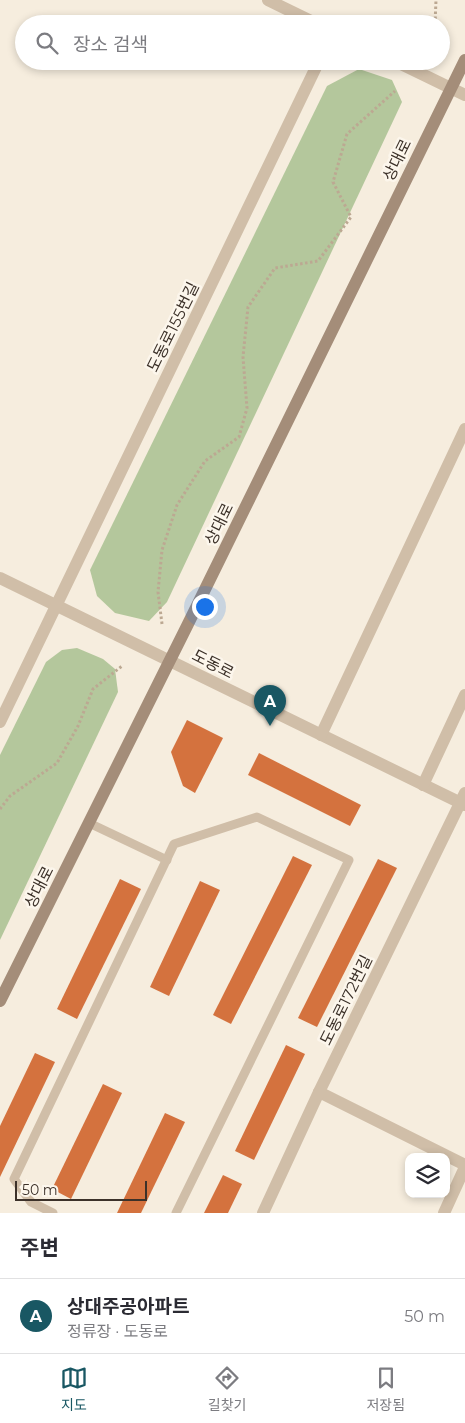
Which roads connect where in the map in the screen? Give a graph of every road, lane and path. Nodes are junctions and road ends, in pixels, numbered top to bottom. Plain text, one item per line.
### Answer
1 (268, 0) edge
2 (436, 0) edge
3 (299, 15) edge
4 (435, 15) edge
5 (465, 60) edge
6 (315, 70) edge
7 (414, 70) edge
8 (451, 88) junction
9 (395, 91) dead end
10 (465, 95) edge
11 (465, 429) edge
12 (0, 578) edge
13 (57, 606) junction
14 (162, 624) dead end
15 (169, 660) junction
16 (122, 666) dead end
17 (465, 695) edge
18 (0, 722) edge
19 (321, 735) junction
20 (423, 785) junction
21 (464, 800) edge
22 (0, 809) edge
23 (89, 824) junction
24 (167, 860) junction
25 (0, 1001) edge
26 (319, 1092) junction
27 (465, 1166) edge
28 (53, 1213) edge
29 (176, 1213) edge
30 (263, 1213) edge
31 (444, 1213) edge

1 - 3 street
2 - 4 path
5 - 8 street, 상대로
6 - 13 street, 도동로155번길
7 - 8 street
8 - 10 street
8 - 15 street, 상대로
9 - 14 path
11 - 19 street
12 - 13 street, 도동로
13 - 15 street, 도동로
13 - 18 street, 도동로155번길
15 - 19 street, 도동로
15 - 23 street, 상대로
16 - 22 path
17 - 20 street
19 - 20 street, 도동로
20 - 21 street, 도동로
21 - 26 street, 도동로172번길
23 - 24 lane
23 - 25 street, 상대로
24 - 28 lane
24 - 29 lane
26 - 27 street
26 - 30 street, 도동로172번길
27 - 31 street

